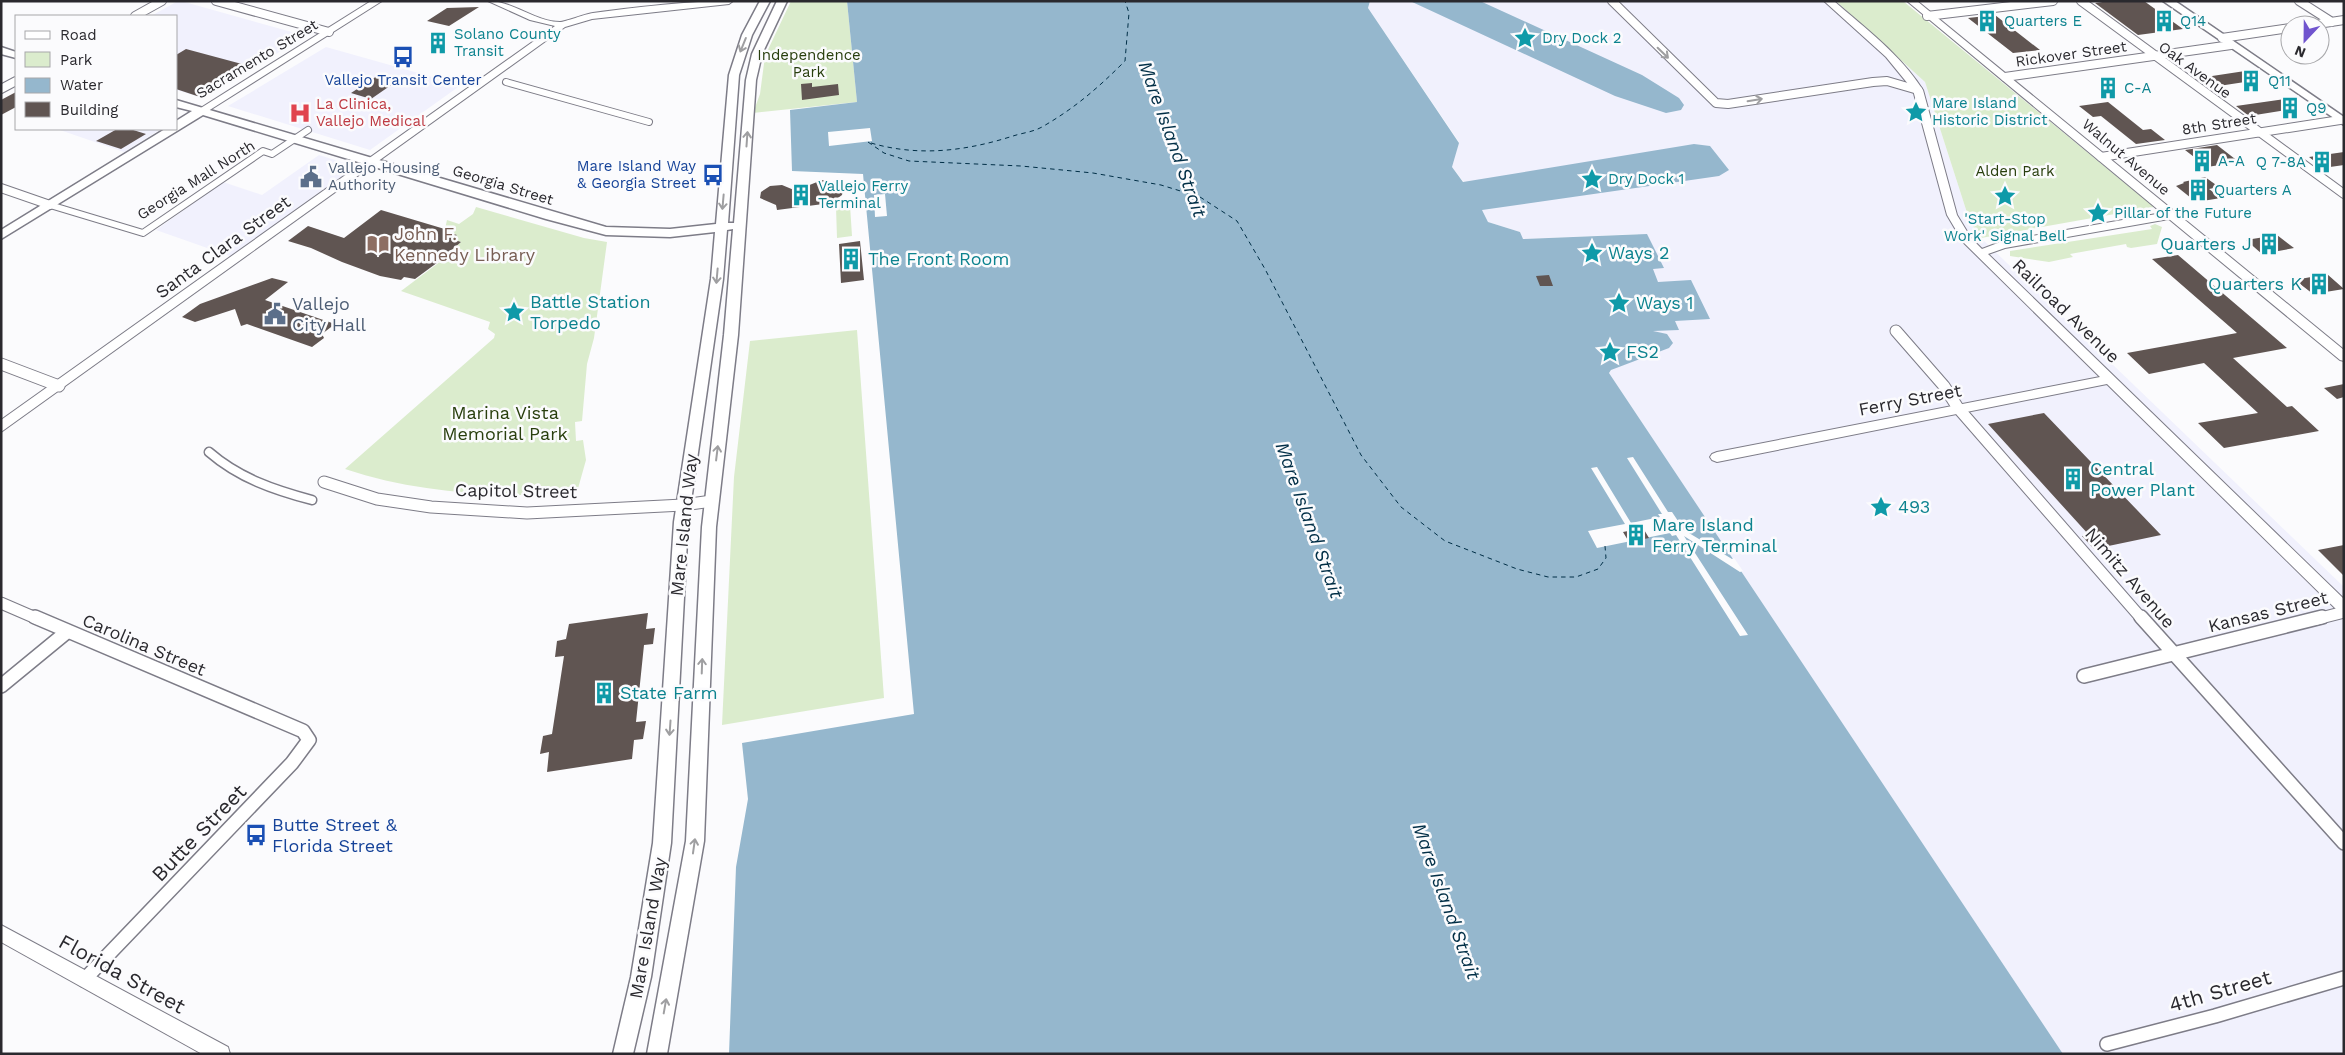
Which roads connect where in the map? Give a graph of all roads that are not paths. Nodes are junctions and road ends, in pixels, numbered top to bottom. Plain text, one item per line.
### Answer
1 (162, 1) edge
2 (216, 1) edge
3 (378, 1) edge
4 (492, 1) edge
5 (729, 1) edge
6 (765, 1) edge
7 (782, 1) edge
8 (1612, 1) edge
9 (1828, 1) edge
10 (1911, 1) edge
11 (2053, 1) edge
12 (2081, 1) edge
13 (2168, 1) edge
14 (2299, 1) edge
15 (684, 4) edge
16 (137, 15) edge
17 (1927, 16) junction
18 (2344, 20) edge
19 (2332, 22) joint
20 (562, 25) junction
21 (2280, 30) edge
22 (329, 32) junction
23 (2226, 42) junction
24 (1, 50) edge
25 (15, 55) edge
26 (2153, 56) junction
27 (2005, 77) junction
28 (15, 82) edge
29 (506, 82) dead end
30 (1, 89) edge
31 (1918, 90) junction
32 (178, 104) edge
33 (201, 110) junction
34 (2342, 121) edge
35 (649, 122) dead end
36 (178, 125) edge
37 (170, 130) edge
38 (308, 130) dead end
39 (2260, 133) junction
40 (295, 139) junction
41 (2101, 157) junction
42 (371, 162) junction
43 (1, 188) edge
44 (2344, 194) edge
45 (50, 205) junction
46 (2171, 215) junction
47 (740, 224) junction
48 (721, 227) junction
49 (1, 235) edge
50 (1981, 253) junction
51 (1896, 332) dead end
52 (2341, 352) edge
53 (1, 364) edge
54 (2109, 379) junction
55 (59, 386) junction
56 (1958, 408) junction
57 (1, 427) edge
58 (209, 452) dead end
59 (1717, 457) dead end
60 (324, 482) dead end
61 (312, 500) dead end
62 (712, 501) junction
63 (683, 505) junction
64 (1, 603) edge
65 (2344, 610) edge
66 (68, 631) junction
67 (2173, 654) junction
68 (2084, 676) dead end
69 (1, 686) edge
70 (273, 719) joint
71 (2344, 843) edge
72 (1, 933) edge
73 (2344, 978) edge
74 (84, 980) junction
75 (2107, 1044) dead end
76 (221, 1054) edge
77 (623, 1054) edge
78 (657, 1054) edge

1 - 16 street
2 - 22 street
3 - 22 street, Sacramento Street
4 - 20 street
5 - 15 street
6 -> 48 main road, Mare Island Way
47 -> 7 main road, Mare Island Way
8 -> 31 street
9 - 31 street, Railroad Avenue
10 - 17 street, Walnut Avenue
11 - 17 street
12 - 26 street, Oak Avenue
13 - 23 main road
14 - 19 street
15 - 20 street
17 - 27 street, Walnut Avenue
18 - 19 street
20 - 42 street, Santa Clara Street
21 - 23 street, Rickover Street
22 - 33 street, Sacramento Street
23 - 26 street, Rickover Street
23 - 34 main road
24 - 25 main road
26 - 27 street, Rickover Street
26 - 39 street, Oak Avenue
27 - 41 street, Walnut Avenue
28 - 30 street
29 - 35 street
31 - 50 street, Railroad Avenue
32 - 33 main road, Georgia Street
33 - 36 main road, Sacramento Street
33 - 40 main road, Georgia Street
34 - 39 street, 8th Street
37 - 45 main road
38 - 40 street
39 - 41 street, 8th Street
39 - 44 street, Oak Avenue
40 - 42 main road, Georgia Street
40 - 45 street, Georgia Mall North
41 - 46 street, Walnut Avenue
42 - 48 main road, Georgia Street
42 - 55 street, Santa Clara Street
43 - 45 street
45 - 49 main road
46 - 50 street
46 - 52 street, Walnut Avenue
47 - 48 main road, Georgia Street
62 -> 47 main road, Mare Island Way
48 -> 63 main road, Mare Island Way
50 - 54 street, Railroad Avenue
51 - 56 street, Nimitz Avenue
53 - 55 street
54 - 56 street, Ferry Street
54 - 65 street, Railroad Avenue
55 - 57 street, Santa Clara Street
56 - 59 street, Ferry Street
56 - 67 street, Nimitz Avenue
58 - 61 street
60 - 63 street, Capitol Street
62 - 63 street, Capitol Street
78 -> 62 main road, Mare Island Way
63 -> 77 main road, Mare Island Way
64 - 66 street, Carolina Street
65 - 67 street, Kansas Street
66 - 69 street
66 - 70 street, Carolina Street
67 - 68 street, Kansas Street
67 - 71 street, Nimitz Avenue
70 - 74 street, Butte Street
72 - 74 street, Florida Street
73 - 75 street, 4th Street
74 - 76 street, Florida Street

